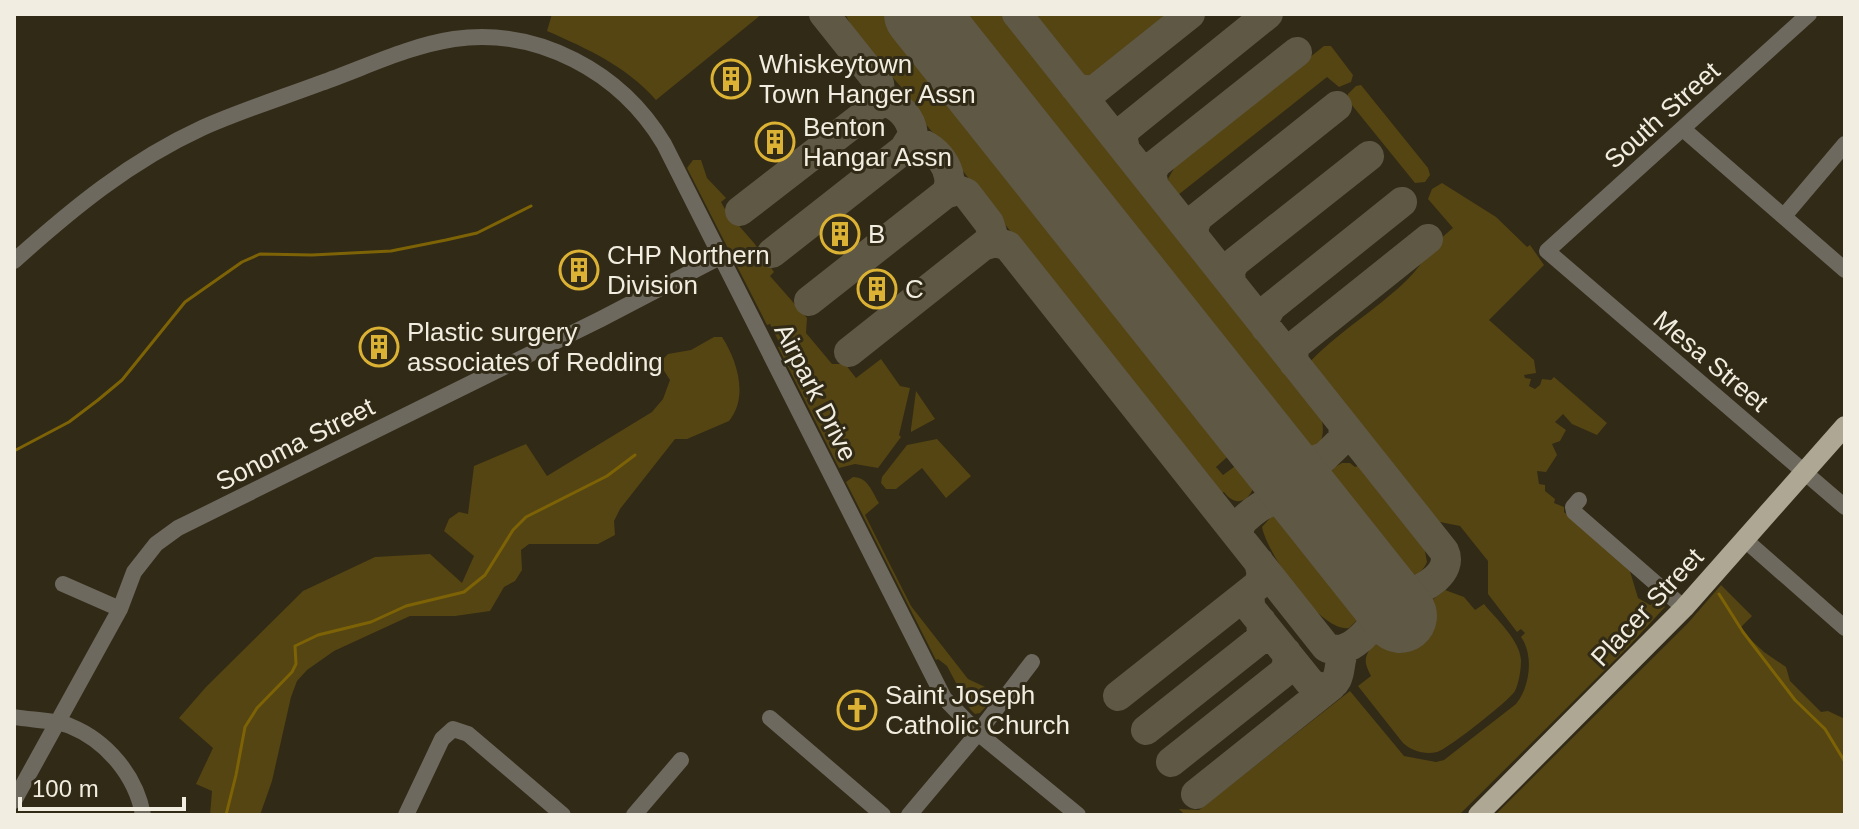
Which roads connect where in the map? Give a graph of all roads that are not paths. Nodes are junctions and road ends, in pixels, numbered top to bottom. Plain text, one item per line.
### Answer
1 (1809, 14) edge
2 (1683, 129) junction
3 (1845, 144) edge
4 (1784, 216) junction
5 (1547, 251) joint
6 (720, 257) junction
7 (14, 261) edge
8 (1845, 270) edge
9 (1845, 426) edge
10 (1805, 472) junction
11 (1579, 500) dead end
12 (1845, 507) edge
13 (1744, 539) junction
14 (63, 584) dead end
15 (1684, 608) junction
16 (120, 609) junction
17 (1845, 628) edge
18 (1032, 662) dead end
19 (14, 717) edge
20 (770, 718) dead end
21 (58, 724) junction
22 (978, 733) junction
23 (681, 760) dead end
24 (14, 801) edge
25 (143, 815) edge
26 (406, 815) edge
27 (563, 815) edge
28 (634, 815) edge
29 (883, 815) edge
30 (909, 815) edge
31 (1078, 815) edge
32 (1478, 815) edge

1 - 2 street, South Street
2 - 4 street
2 - 5 street, South Street
3 - 4 street
4 - 8 street
5 - 10 street, Mesa Street
6 - 7 street, Airpark Drive
6 - 16 street, Sonoma Street
6 - 22 street, Airpark Drive
9 - 10 main road, Placer Street
10 - 12 street, Mesa Street
10 - 13 main road, Placer Street
11 - 15 street
13 - 15 main road, Placer Street
13 - 17 street
14 - 16 street
15 - 32 main road, Placer Street
16 - 21 street, Sonoma Street
18 - 22 street
19 - 21 street
20 - 29 street
21 - 24 street, Sonoma Street
21 - 25 street
22 - 30 street
22 - 31 street, Airpark Drive
23 - 28 street
26 - 27 street

